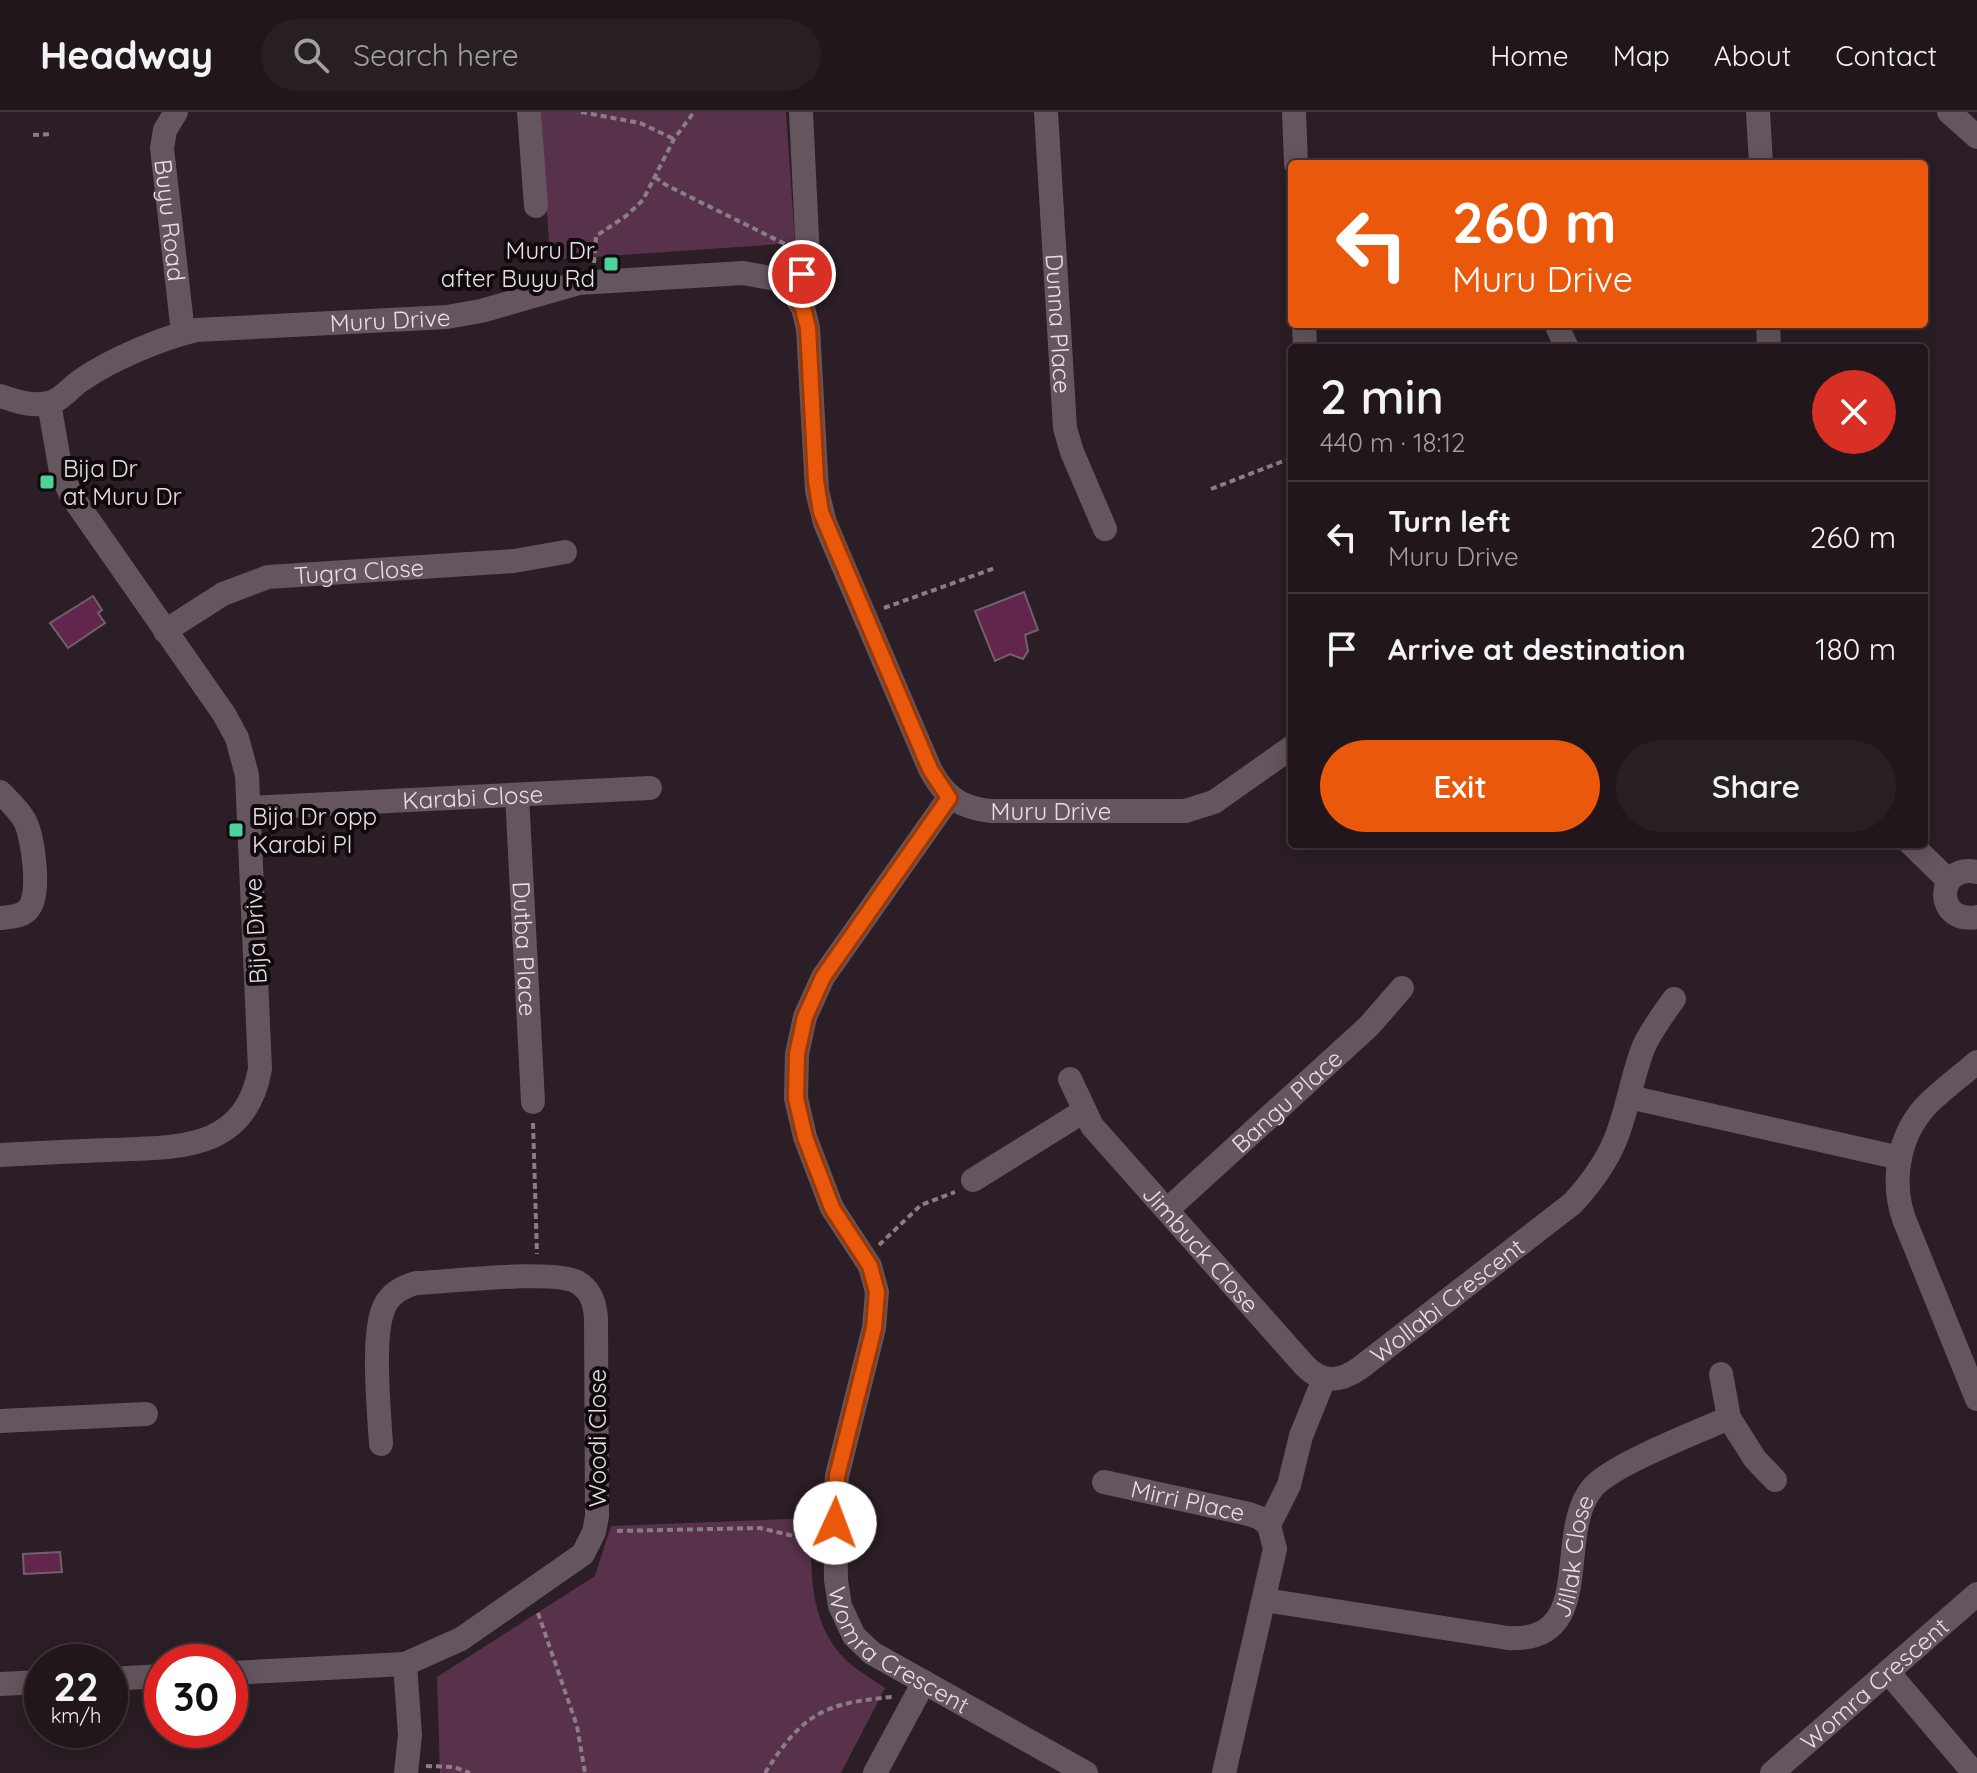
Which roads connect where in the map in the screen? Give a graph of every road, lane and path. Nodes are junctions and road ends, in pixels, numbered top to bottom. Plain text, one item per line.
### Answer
1 (176, 112) edge
2 (529, 112) edge
3 (581, 112) edge
4 (694, 112) edge
5 (801, 112) edge
6 (1046, 112) edge
7 (1294, 112) edge
8 (1758, 112) edge
9 (1950, 112) edge
10 (52, 134) dead end
11 (33, 135) dead end
12 (1977, 137) edge
13 (674, 139) junction
14 (1296, 160) edge
15 (1761, 160) edge
16 (655, 177) junction
17 (536, 206) dead end
18 (808, 258) junction
19 (592, 281) junction
20 (792, 291) junction
21 (183, 333) junction
22 (0, 396) edge
23 (49, 403) junction
24 (1288, 461) edge
25 (1211, 489) dead end
26 (1105, 529) dead end
27 (565, 552) dead end
28 (995, 568) dead end
29 (881, 609) dead end
30 (165, 631) junction
31 (1288, 750) edge
32 (650, 788) dead end
33 (0, 792) edge
34 (517, 795) junction
35 (949, 798) junction
36 (249, 808) junction
37 (1915, 848) edge
38 (1977, 872) edge
39 (1949, 881) junction
40 (0, 918) edge
41 (1974, 921) edge
42 (1402, 988) dead end
43 (1674, 999) dead end
44 (1977, 1062) edge
45 (1070, 1079) dead end
46 (1629, 1097) junction
47 (533, 1102) joint
48 (1084, 1111) junction
49 (0, 1155) edge
50 (1900, 1158) junction
51 (973, 1180) joint
52 (1167, 1210) junction
53 (863, 1253) junction
54 (538, 1277) junction
55 (1721, 1374) dead end
56 (1324, 1379) junction
57 (1977, 1399) edge
58 (146, 1414) dead end
59 (1729, 1418) junction
60 (0, 1421) edge
61 (381, 1444) dead end
62 (1775, 1480) dead end
63 (1104, 1482) dead end
64 (1269, 1525) junction
65 (594, 1532) junction
66 (836, 1545) junction
67 (530, 1592) junction
68 (1977, 1594) edge
69 (1264, 1600) junction
70 (405, 1664) junction
71 (248, 1672) edge
72 (1888, 1672) junction
73 (24, 1683) edge
74 (0, 1684) edge
75 (914, 1689) junction
76 (407, 1770) edge
77 (470, 1773) edge
78 (585, 1773) edge
79 (765, 1773) edge
80 (875, 1773) edge
81 (1086, 1773) edge
82 (1224, 1773) edge
83 (1772, 1773) edge
84 (1974, 1773) edge

1 - 21 street, Buyu Road
2 - 17 street
3 - 13 path
4 - 13 path
5 - 18 street
6 - 26 street, Dunna Place
7 - 14 street
8 - 15 street
9 - 12 street
10 - 11 path
13 - 16 path
16 - 18 path
16 - 19 path
18 - 20 street
19 - 20 street, Muru Drive
19 - 21 street, Muru Drive
20 - 35 street
21 - 23 street, Muru Drive
22 - 23 street
23 - 30 street, Bija Drive
24 - 25 path
27 - 30 street, Tugra Close
28 - 29 path
30 - 36 street, Bija Drive
31 - 35 street, Muru Drive
32 - 34 street, Karabi Close
33 - 40 street
34 - 36 street, Karabi Close
34 - 47 street, Dutba Place
35 - 53 street, Womra Crescent
36 - 49 street, Bija Drive
37 - 39 street
38 - 39 street
39 - 41 street
42 - 52 street, Bangu Place
43 - 46 street, Wollabi Crescent
44 - 50 street
45 - 48 street, Jimbuck Close
46 - 50 street
46 - 56 street, Wollabi Crescent
47 - 54 path
48 - 51 street
48 - 52 street, Jimbuck Close
50 - 57 street
51 - 53 path
52 - 56 street, Jimbuck Close
53 - 66 street, Womra Crescent
54 - 61 street, Woodi Close
54 - 65 street, Woodi Close
55 - 59 street
56 - 64 street
58 - 60 street
59 - 62 street
59 - 69 street, Jillak Close
63 - 64 street, Mirri Place
64 - 69 street
65 - 66 path
65 - 67 street, Woodi Close
66 - 75 street, Womra Crescent
67 - 70 street, Woodi Close
67 - 78 path
68 - 72 street, Womra Crescent
69 - 82 street
70 - 71 street, Woodi Close
70 - 76 street
72 - 83 street, Womra Crescent
72 - 84 street
73 - 74 street
75 - 79 path
75 - 80 street
75 - 81 street, Womra Crescent
76 - 77 path

